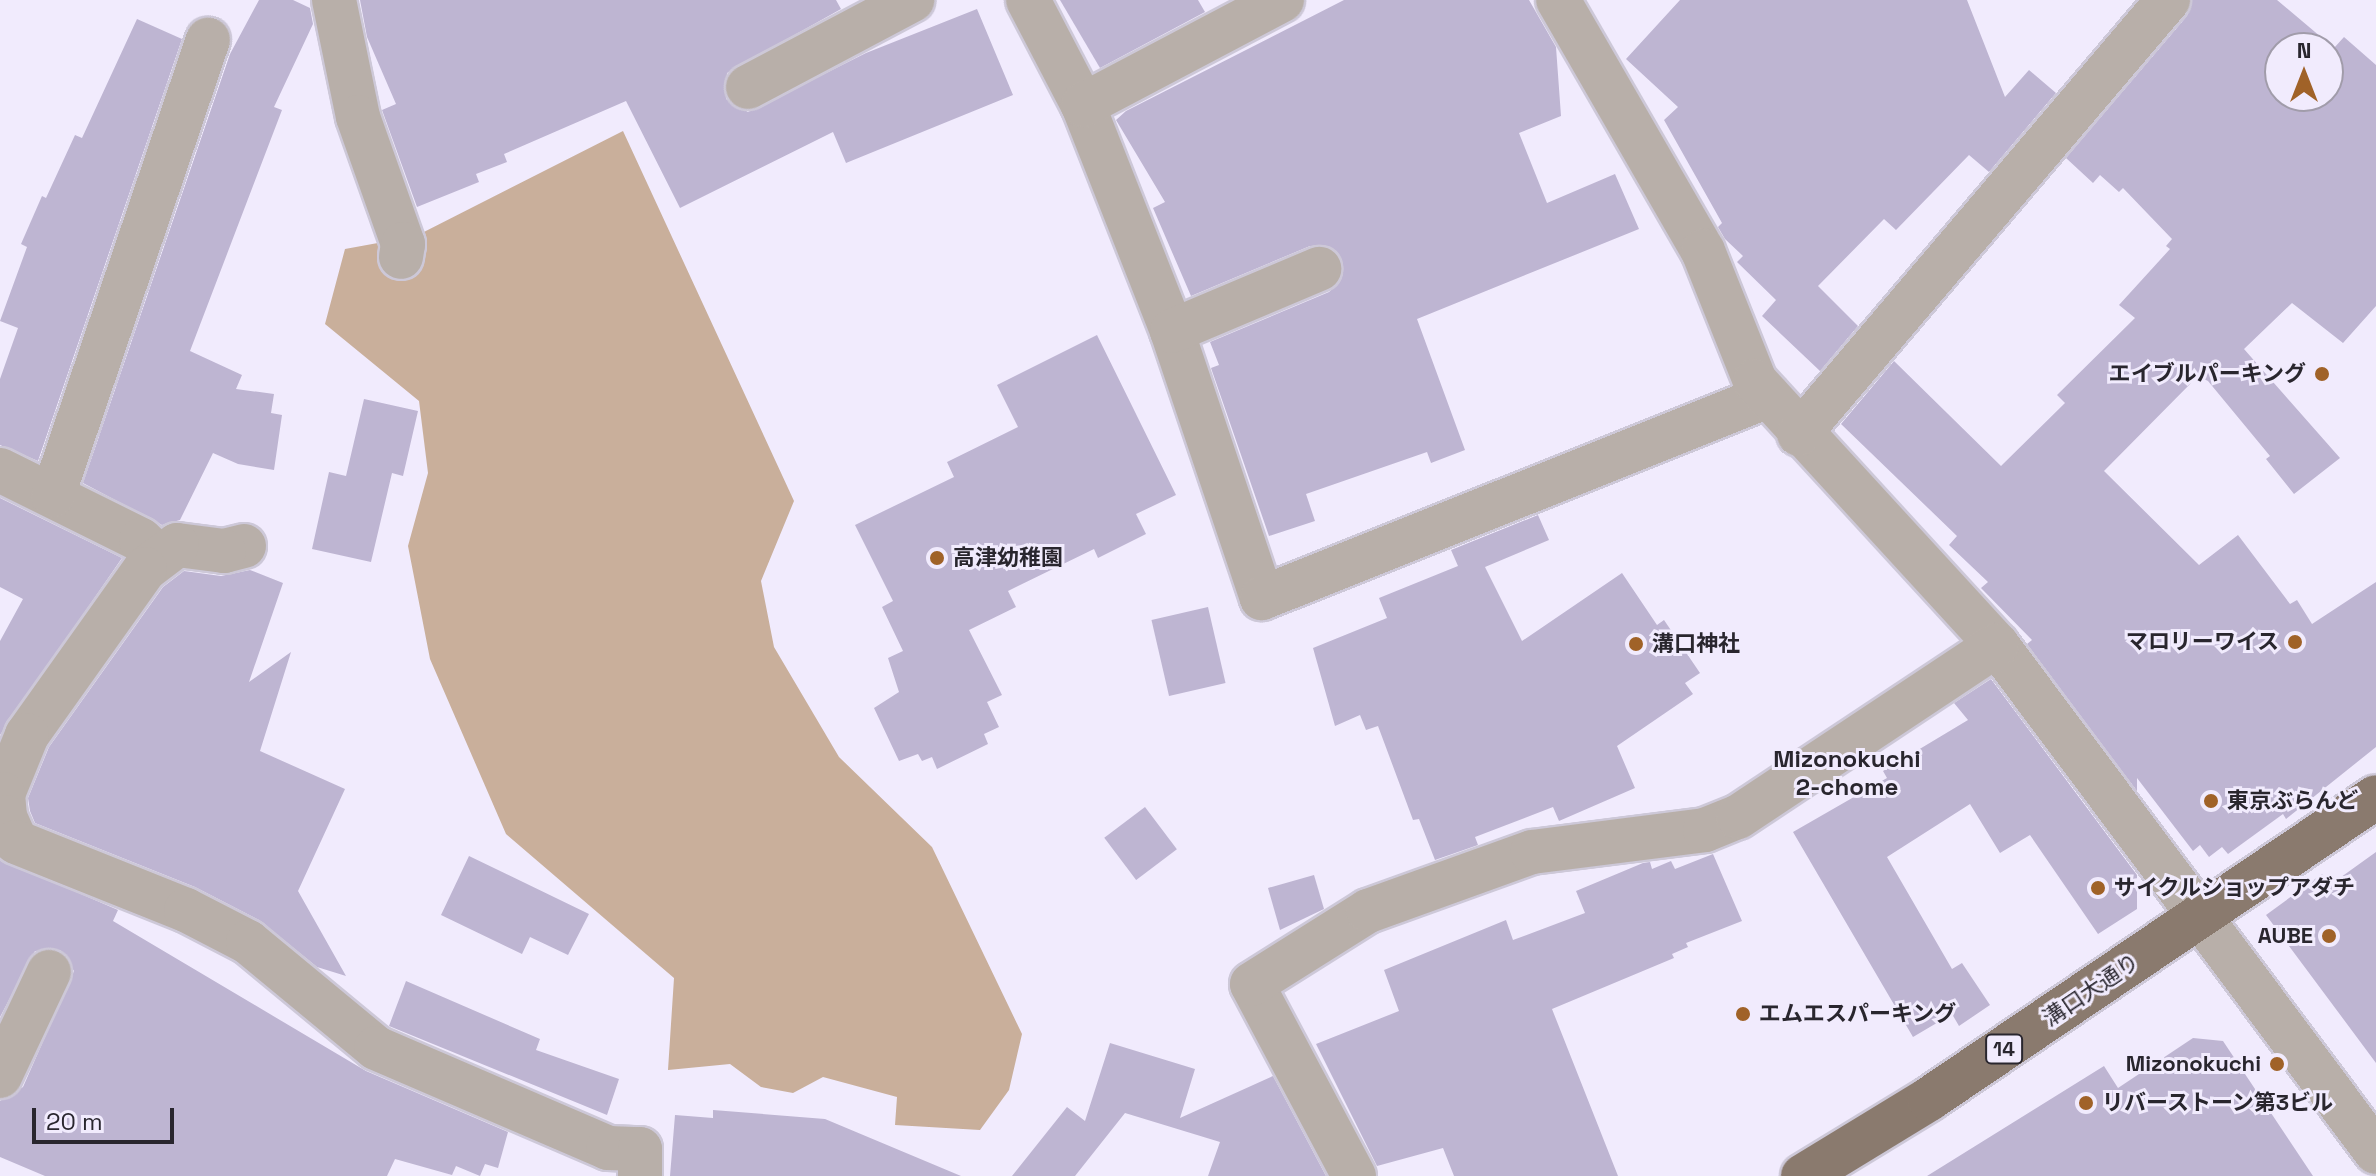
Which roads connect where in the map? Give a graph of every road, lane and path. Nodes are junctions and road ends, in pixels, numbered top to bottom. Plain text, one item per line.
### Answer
1 (334, 0) edge
2 (912, 0) edge
3 (1028, 0) edge
4 (1282, 0) edge
5 (1558, 0) edge
6 (2168, 0) edge
7 (208, 40) dead end
8 (748, 87) dead end
9 (1083, 105) junction
10 (401, 257) dead end
11 (1319, 269) dead end
12 (1172, 331) junction
13 (1768, 396) junction
14 (1799, 434) junction
15 (0, 470) edge
16 (53, 495) junction
17 (244, 546) dead end
18 (158, 556) junction
19 (1997, 645) junction
20 (3, 780) edge
21 (2376, 797) edge
22 (2201, 916) junction
23 (49, 972) dead end
24 (0, 1076) edge
25 (2376, 1152) edge
26 (640, 1176) edge
27 (1354, 1176) edge
28 (1803, 1176) edge

1 - 10 street
2 - 8 street
3 - 9 street
4 - 9 street
5 - 13 street
6 - 14 street
7 - 16 street
9 - 12 street
11 - 12 street
12 - 13 street
13 - 14 street
14 - 19 street
15 - 16 street
16 - 18 street
17 - 18 street
18 - 20 street
19 - 22 street
19 - 27 street
20 - 26 street
21 - 22 main road, 溝口大通り / 14
22 - 25 street
22 - 28 main road, 溝口大通り / 14
23 - 24 street

